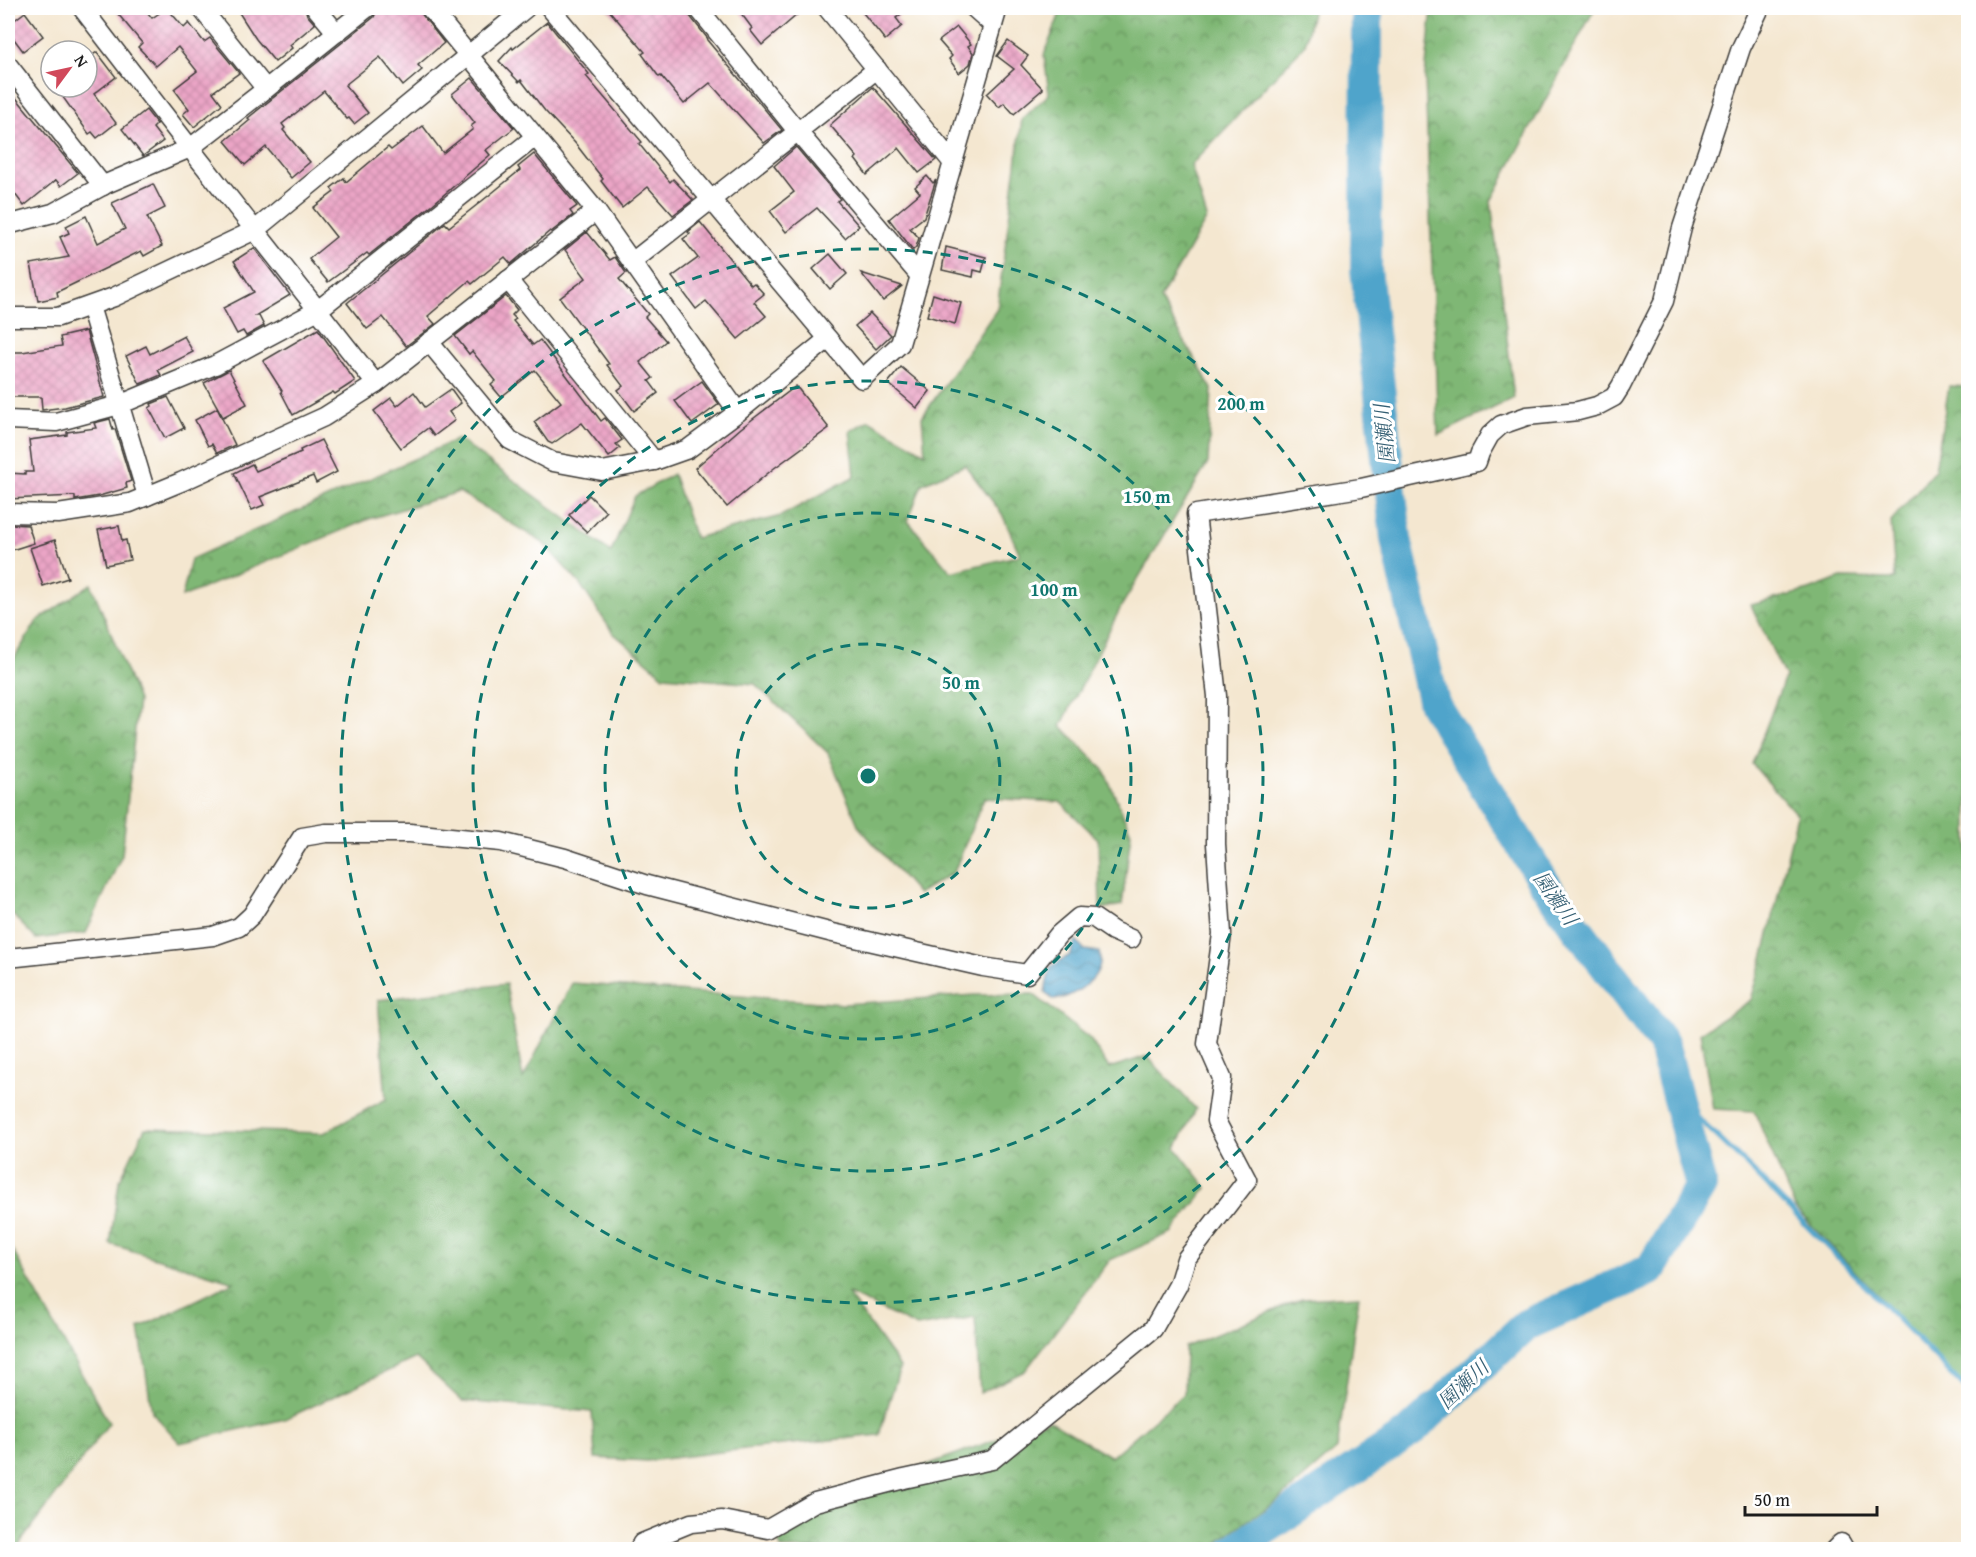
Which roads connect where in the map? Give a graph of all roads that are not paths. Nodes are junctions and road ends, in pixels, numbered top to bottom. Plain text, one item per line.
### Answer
1 (82, 8) edge
2 (201, 8) edge
3 (316, 8) edge
4 (367, 8) edge
5 (430, 8) edge
6 (526, 8) edge
7 (550, 8) edge
8 (698, 8) edge
9 (827, 8) edge
10 (974, 8) edge
11 (1760, 8) edge
12 (995, 16) edge
13 (336, 33) junction
14 (468, 55) junction
15 (8, 65) edge
16 (877, 69) junction
17 (266, 89) junction
18 (798, 132) junction
19 (535, 137) junction
20 (190, 148) junction
21 (952, 162) junction
22 (103, 186) junction
23 (712, 201) junction
24 (596, 211) junction
25 (8, 223) edge
26 (255, 230) junction
27 (632, 262) junction
28 (919, 275) junction
29 (508, 280) junction
30 (90, 306) junction
31 (318, 310) junction
32 (8, 317) edge
33 (828, 339) junction
34 (429, 342) junction
35 (376, 384) junction
36 (119, 405) junction
37 (738, 412) junction
38 (8, 420) edge
39 (654, 461) junction
40 (147, 496) junction
41 (8, 513) edge
42 (1131, 939) dead end
43 (8, 958) edge
44 (638, 1550) edge
45 (1834, 1550) edge
46 (1845, 1550) edge

1 - 20 street
2 - 17 street
3 - 13 street
4 - 13 street
5 - 14 street
6 - 14 street
7 - 23 street
8 - 18 street
9 - 16 street
10 - 12 street
11 - 44 street
12 - 21 street
13 - 17 street
14 - 19 street
14 - 26 street
15 - 22 street
16 - 18 street
16 - 21 street
17 - 20 street
18 - 23 street
18 - 28 street
19 - 24 street
19 - 31 street
20 - 22 street
20 - 26 street
21 - 28 street
22 - 25 street
23 - 27 street
23 - 33 street
24 - 27 street
24 - 29 street
26 - 30 street
26 - 31 street
27 - 37 street
28 - 33 street
29 - 34 street
29 - 39 street
30 - 32 street
30 - 36 street
31 - 35 street
31 - 36 street
33 - 37 street
34 - 35 street
34 - 39 street
35 - 40 street
36 - 38 street
36 - 40 street
37 - 39 street
40 - 41 street
42 - 43 street
45 - 46 street

